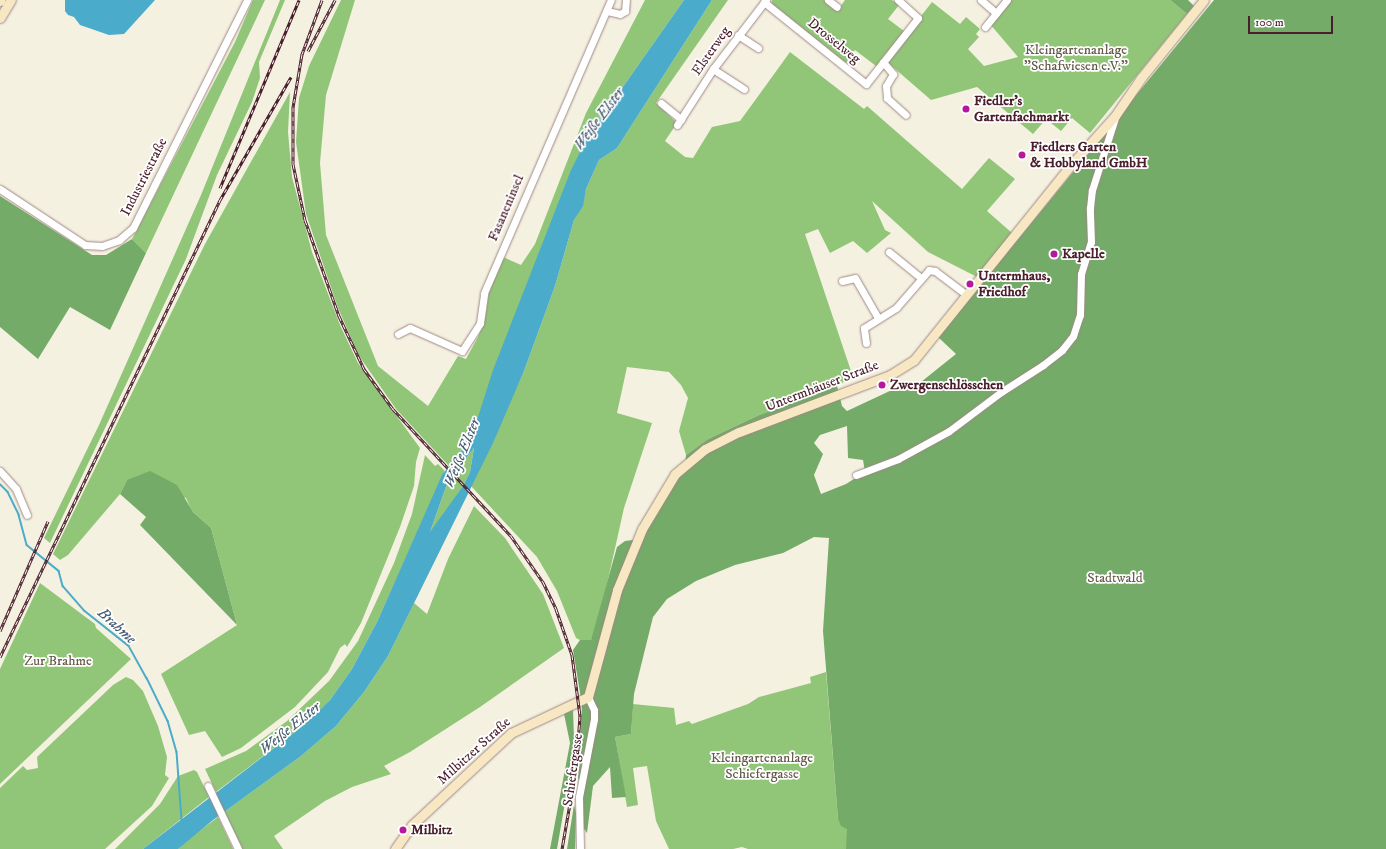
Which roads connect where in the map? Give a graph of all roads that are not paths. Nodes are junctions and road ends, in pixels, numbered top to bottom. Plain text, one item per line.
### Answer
1 (11, 0) edge
2 (247, 0) edge
3 (611, 0) edge
4 (626, 0) edge
5 (828, 0) edge
6 (898, 0) edge
7 (981, 0) edge
8 (1007, 0) edge
9 (1204, 0) edge
10 (765, 1) edge
11 (837, 7) dead end
12 (608, 11) junction
13 (996, 13) junction
14 (0, 18) edge
15 (985, 27) dead end
16 (738, 35) junction
17 (758, 48) dead end
18 (883, 62) junction
19 (713, 69) junction
20 (744, 89) dead end
21 (661, 103) dead end
22 (906, 115) dead end
23 (1115, 116) junction
24 (0, 189) edge
25 (889, 252) dead end
26 (921, 278) junction
27 (842, 281) dead end
28 (966, 294) junction
29 (878, 318) junction
30 (398, 334) dead end
31 (866, 343) dead end
32 (0, 472) edge
33 (856, 475) dead end
34 (27, 515) dead end
35 (588, 697) junction
36 (208, 786) dead end
37 (238, 849) edge
38 (395, 849) edge
39 (580, 849) edge

1 - 14 main road
2 - 24 street, Industriestraße
3 - 12 street, Fasaneninsel
4 - 12 street
5 - 11 street
6 - 18 street, Drosselweg
7 - 13 street
8 - 13 street
9 - 23 main road, Untermhäuser Straße
10 - 16 street, Elsterweg
10 - 18 street, Drosselweg
12 - 30 street, Fasaneninsel
13 - 15 street
16 - 17 street
16 - 19 street, Elsterweg
18 - 22 street, Drosselweg
19 - 20 street
19 - 21 street, Elsterweg
23 - 28 main road, Untermhäuser Straße
23 - 33 street, Untermhäuser Straße
25 - 26 street
26 - 28 street
26 - 29 street
27 - 29 street
28 - 35 main road, Untermhäuser Straße
29 - 31 street
32 - 34 street
35 - 38 main road, Milbitzer Straße
35 - 39 street, Schiefergasse
36 - 37 street

